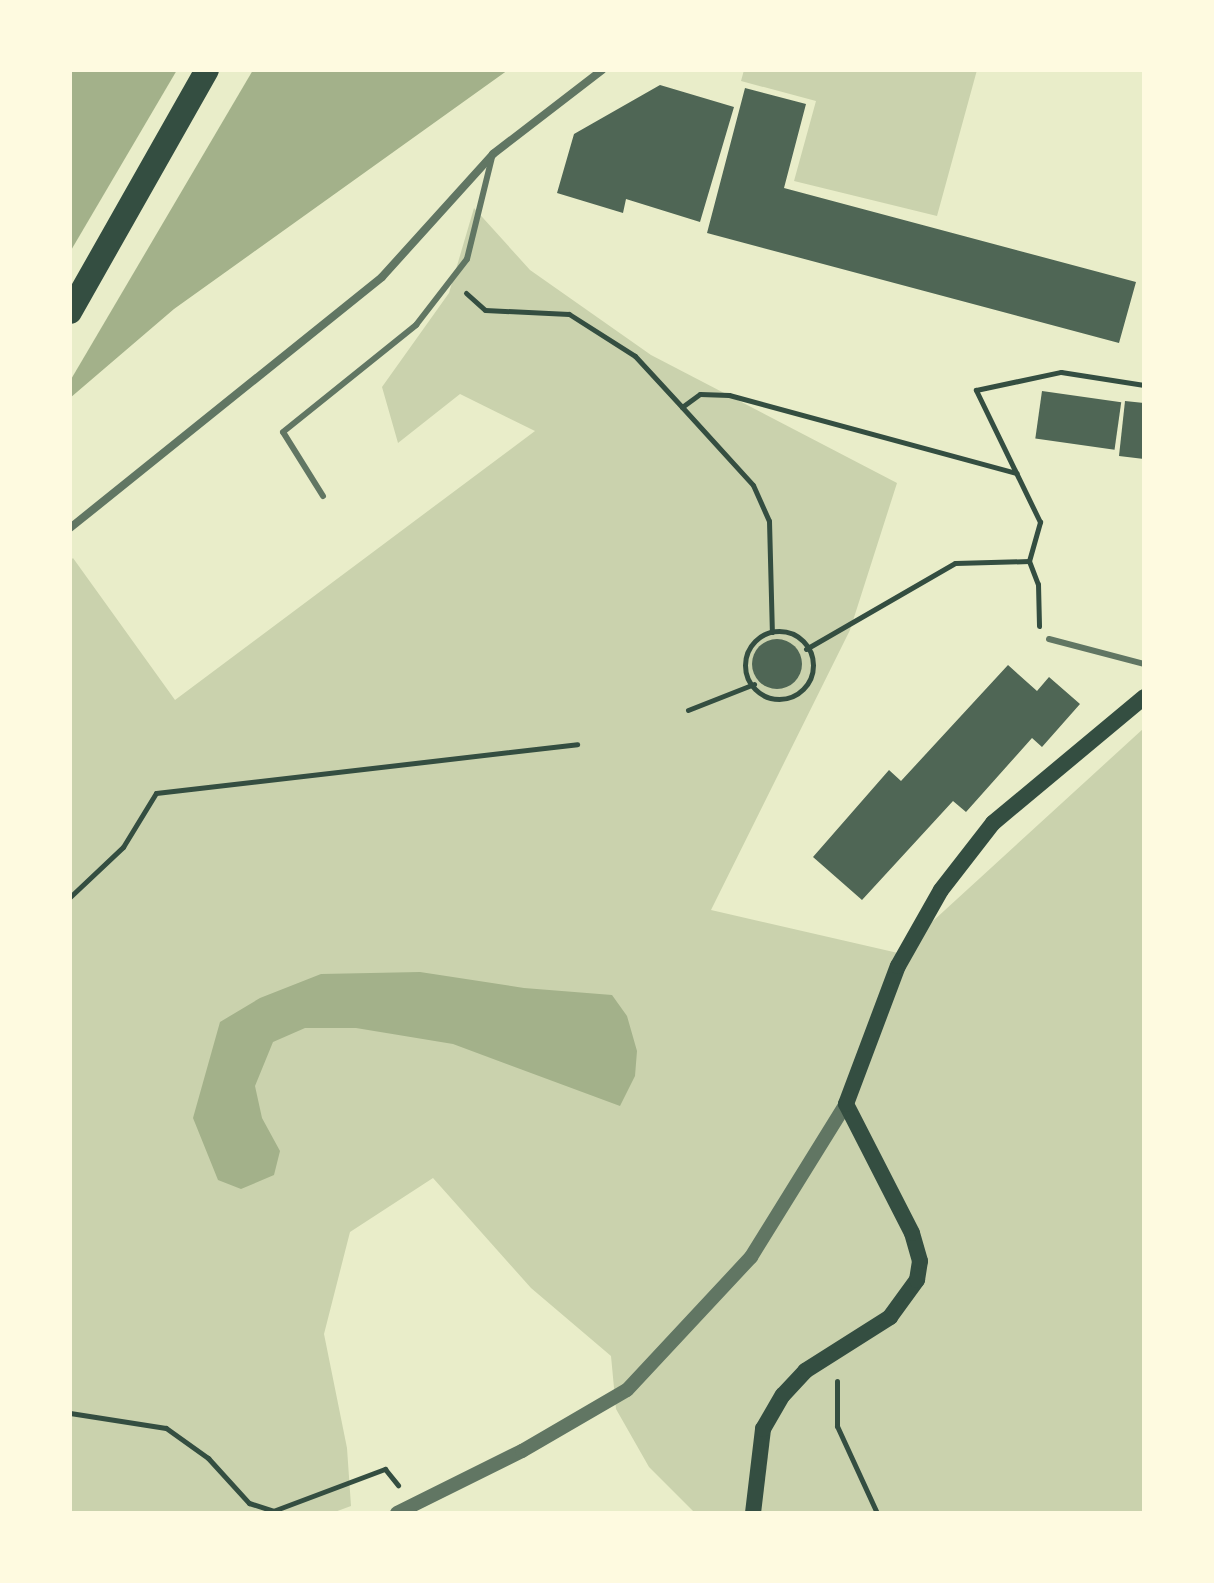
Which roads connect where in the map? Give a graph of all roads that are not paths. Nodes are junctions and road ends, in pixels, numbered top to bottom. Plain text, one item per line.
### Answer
1 (207, 70) edge
2 (602, 70) edge
3 (493, 154) junction
4 (70, 312) edge
5 (323, 496) dead end
6 (70, 528) edge
7 (1049, 639) dead end
8 (1144, 664) edge
9 (1144, 697) edge
10 (846, 1104) junction
11 (397, 1513) edge
12 (753, 1513) edge

1 - 4 highway
2 - 3 street
3 - 5 lane
3 - 6 street
7 - 8 lane
9 - 10 main road
10 - 11 street
10 - 12 main road

